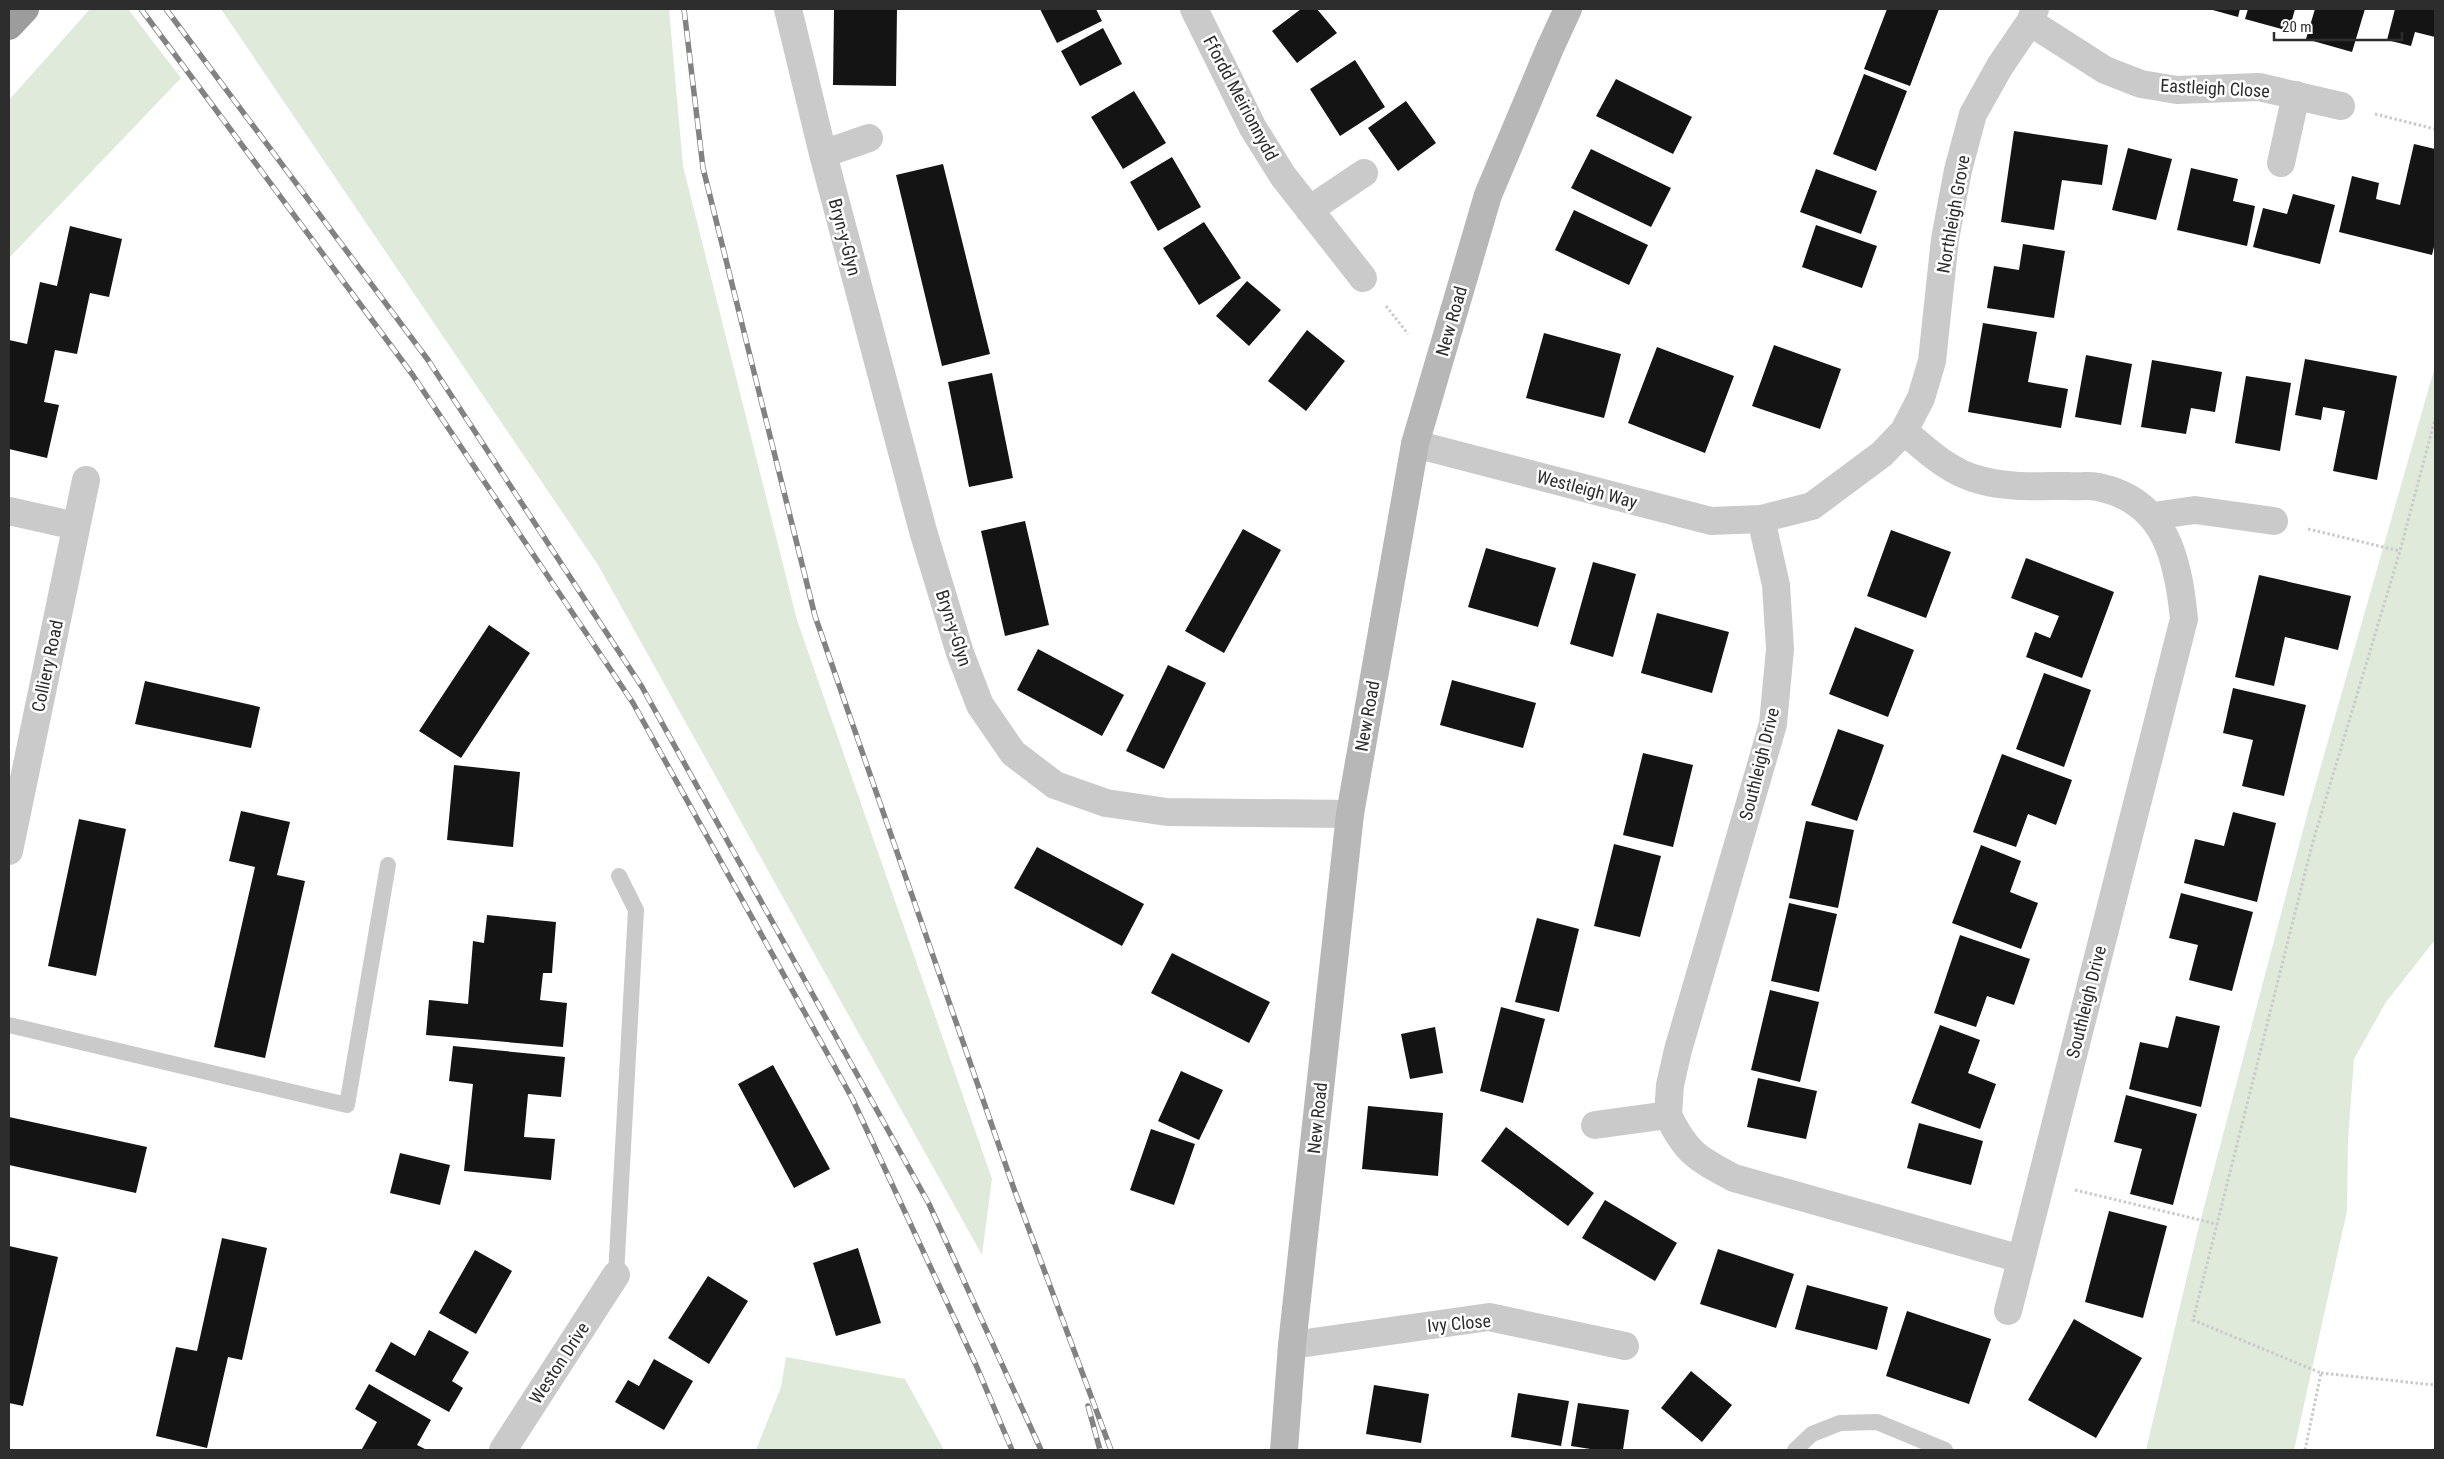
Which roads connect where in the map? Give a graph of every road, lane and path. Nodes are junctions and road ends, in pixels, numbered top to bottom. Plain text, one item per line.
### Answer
1 (25, 9) edge
2 (788, 9) edge
3 (1194, 9) edge
4 (1568, 9) edge
5 (2032, 15) edge
6 (9, 26) edge
7 (2296, 95) junction
8 (2341, 106) joint
9 (2435, 129) edge
10 (869, 138) dead end
11 (823, 154) junction
12 (2281, 163) dead end
13 (1364, 173) dead end
14 (1309, 210) junction
15 (1363, 278) joint
16 (1437, 369) junction
17 (2435, 419) edge
18 (1904, 431) junction
19 (1415, 444) junction
20 (86, 480) dead end
21 (9, 511) edge
22 (2153, 516) junction
23 (1761, 518) junction
24 (2274, 521) joint
25 (76, 526) junction
26 (2400, 551) junction
27 (1350, 814) junction
28 (9, 851) edge
29 (388, 865) dead end
30 (619, 876) dead end
31 (9, 1025) edge
32 (1668, 1115) junction
33 (1595, 1125) dead end
34 (2041, 1182) junction
35 (2217, 1224) junction
36 (2021, 1259) junction
37 (616, 1275) joint
38 (2008, 1311) dead end
39 (1292, 1345) junction
40 (1625, 1346) dead end
41 (2321, 1373) junction
42 (2435, 1385) edge
43 (503, 1450) edge
44 (1284, 1450) edge
45 (1795, 1450) edge
46 (1945, 1450) edge
47 (2305, 1450) edge

1 - 6 highway
2 - 11 street, Bryn-y-Glyn
3 - 14 street, Ffordd Meirionnydd
4 - 16 main road, New Road
5 - 7 street, Eastleigh Close
5 - 18 street, Northleigh Grove
7 - 8 street, Eastleigh Close
7 - 12 street, Eastleigh Close
8 - 9 path
10 - 11 street
11 - 27 street, Bryn-y-Glyn
13 - 14 street
14 - 15 street, Ffordd Meirionnydd
15 - 16 path
16 - 19 main road, New Road
17 - 26 path
18 - 22 street, Southleigh Drive
18 - 23 street
19 - 23 street, Westleigh Way
19 - 27 main road, New Road
20 - 25 street, Colliery Road
21 - 25 street
22 - 24 street
22 - 34 street, Southleigh Drive
23 - 32 street, Southleigh Drive
24 - 26 path
25 - 28 street, Colliery Road
26 - 35 path
27 - 39 main road, New Road
29 - 31 lane
30 - 37 lane
32 - 33 street
32 - 36 street, Southleigh Drive
34 - 35 path
34 - 36 street, Southleigh Drive
35 - 41 path
36 - 38 street, Southleigh Drive
37 - 43 street, Weston Drive
39 - 40 street, Ivy Close
39 - 44 main road, New Road
41 - 42 path
41 - 47 path
45 - 46 lane

